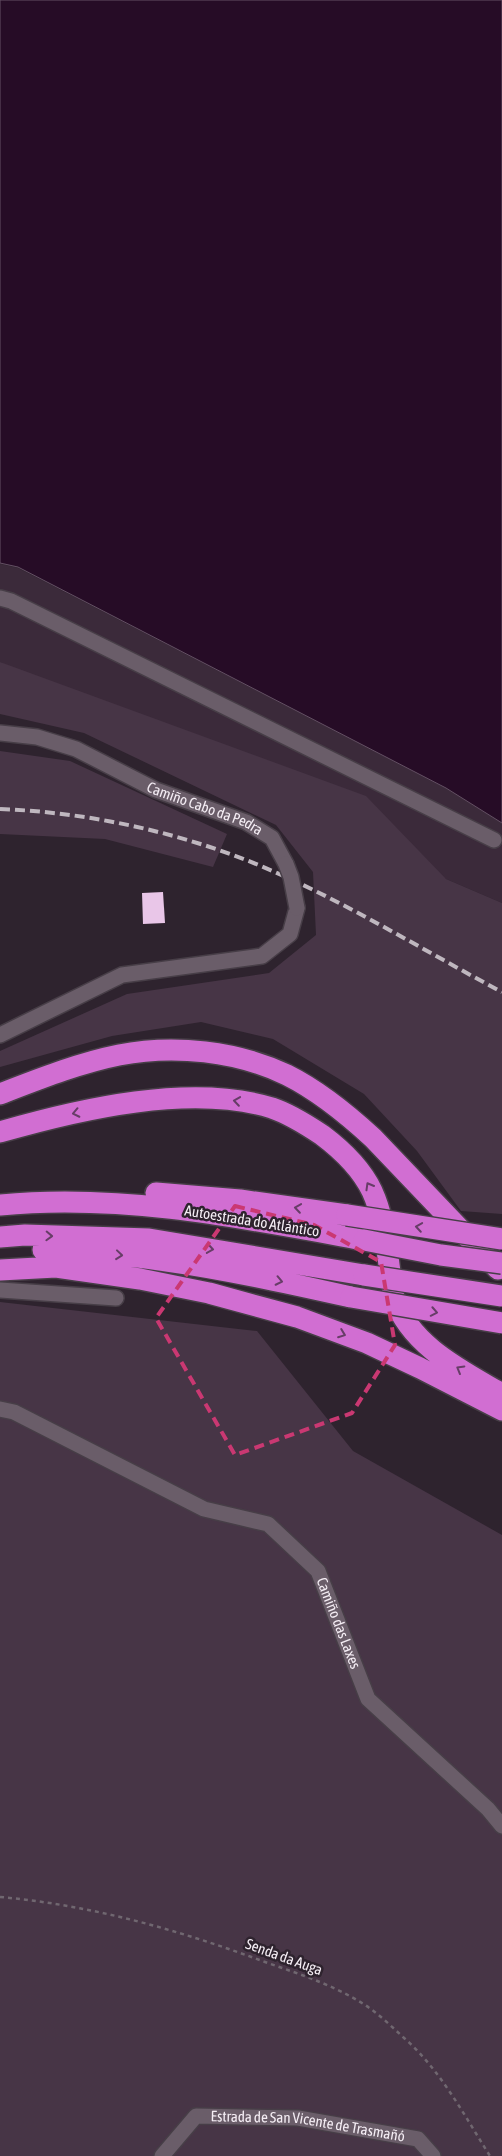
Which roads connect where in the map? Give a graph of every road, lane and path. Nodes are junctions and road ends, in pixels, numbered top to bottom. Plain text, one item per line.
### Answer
1 (0, 598) edge
2 (0, 733) edge
3 (494, 840) dead end
4 (0, 1036) edge
5 (0, 1094) edge
6 (0, 1132) edge
7 (0, 1193) edge
8 (0, 1205) edge
9 (0, 1237) edge
10 (502, 1239) edge
11 (0, 1249) edge
12 (502, 1263) edge
13 (0, 1270) edge
14 (502, 1273) edge
15 (0, 1290) edge
16 (502, 1296) edge
17 (116, 1298) dead end
18 (502, 1323) edge
19 (502, 1394) edge
20 (0, 1409) edge
21 (502, 1410) edge
22 (502, 1826) edge
23 (0, 1897) edge
24 (162, 2156) edge
25 (433, 2156) edge
26 (490, 2156) edge

1 - 3 street
2 - 4 street, Camiño Cabo da Pedra, bridge
5 - 14 highway
19 -> 6 highway
10 -> 7 highway, bridge
8 - 12 highway, Autoestrada do Atlántico, bridge
9 -> 16 highway, bridge
11 -> 18 highway, bridge
13 -> 21 highway
15 - 17 street
20 - 22 street, Camiño das Laxes
23 - 26 path, Senda da Auga
24 - 25 street, Estrada de San Vicente de Trasmañó

